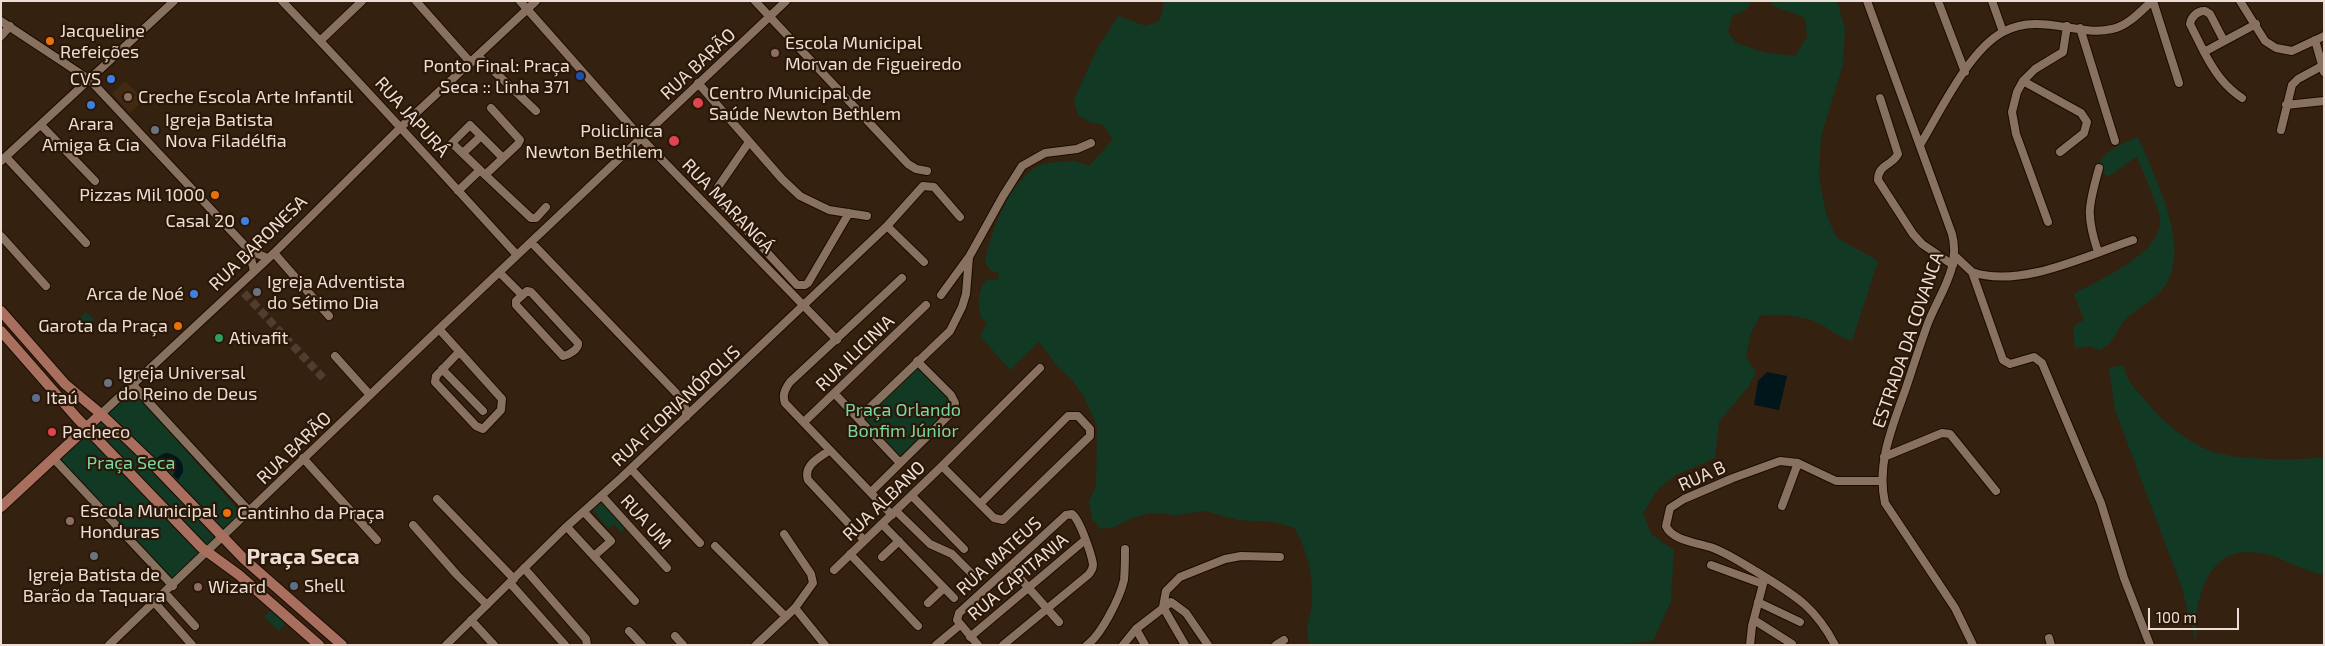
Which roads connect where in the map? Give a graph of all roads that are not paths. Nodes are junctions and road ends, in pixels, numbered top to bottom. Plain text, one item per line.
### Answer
1 (174, 1) edge
2 (282, 1) edge
3 (362, 1) edge
4 (416, 1) edge
5 (520, 1) edge
6 (536, 1) edge
7 (755, 1) edge
8 (786, 1) edge
9 (1867, 1) edge
10 (1938, 1) edge
11 (1992, 1) edge
12 (2153, 1) edge
13 (2240, 1) edge
14 (527, 9) junction
15 (770, 17) junction
16 (1, 21) edge
17 (2256, 24) junction
18 (10, 26) junction
19 (2067, 26) junction
20 (2080, 28) junction
21 (2003, 32) junction
22 (1, 36) edge
23 (2324, 36) edge
24 (2315, 40) junction
25 (320, 41) junction
26 (2224, 41) junction
27 (2204, 52) junction
28 (478, 56) junction
29 (471, 63) junction
30 (2323, 69) edge
31 (1965, 72) junction
32 (90, 80) junction
33 (2023, 81) junction
34 (698, 82) junction
35 (2179, 83) dead end
36 (1880, 98) dead end
37 (2242, 98) dead end
38 (2324, 101) edge
39 (2286, 105) junction
40 (491, 108) dead end
41 (536, 110) dead end
42 (41, 125) junction
43 (400, 128) junction
44 (2280, 130) dead end
45 (481, 136) junction
46 (642, 139) junction
47 (750, 142) junction
48 (2116, 142) dead end
49 (1092, 143) dead end
50 (1920, 145) junction
51 (2060, 152) dead end
52 (462, 153) junction
53 (503, 158) junction
54 (3, 159) edge
55 (2099, 168) dead end
56 (927, 170) dead end
57 (483, 172) junction
58 (95, 181) dead end
59 (458, 191) junction
60 (546, 207) dead end
61 (849, 214) junction
62 (867, 216) dead end
63 (960, 217) dead end
64 (2048, 222) dead end
65 (887, 226) junction
66 (1, 236) edge
67 (2133, 240) dead end
68 (531, 242) junction
69 (86, 243) dead end
70 (249, 250) junction
71 (274, 252) junction
72 (2098, 252) junction
73 (517, 255) junction
74 (969, 257) junction
75 (267, 258) junction
76 (1955, 261) junction
77 (924, 262) dead end
78 (254, 271) junction
79 (499, 272) junction
80 (1972, 272) junction
81 (902, 278) dead end
82 (238, 285) junction
83 (46, 286) dead end
84 (244, 293) tunnel mouth
85 (522, 295) junction
86 (942, 295) dead end
87 (926, 305) dead end
88 (804, 306) junction
89 (1, 311) edge
90 (329, 316) dead end
91 (439, 329) junction
92 (1, 331) edge
93 (837, 340) junction
94 (459, 352) junction
95 (335, 356) dead end
96 (917, 362) junction
97 (1040, 368) dead end
98 (442, 369) junction
99 (132, 384) junction
100 (835, 394) junction
101 (370, 395) junction
102 (680, 396) junction
103 (699, 404) junction
104 (483, 411) dead end
105 (101, 414) junction
106 (686, 417) junction
107 (858, 418) junction
108 (804, 422) junction
109 (86, 428) junction
110 (830, 450) junction
111 (1884, 457) junction
112 (303, 458) junction
113 (54, 459) junction
114 (900, 463) junction
115 (1798, 463) junction
116 (942, 466) junction
117 (631, 469) junction
118 (1882, 481) junction
119 (1996, 491) dead end
120 (871, 492) junction
121 (602, 496) junction
122 (912, 496) junction
123 (437, 499) dead end
124 (980, 504) junction
125 (1782, 506) dead end
126 (1, 507) edge
127 (250, 512) junction
128 (584, 512) junction
129 (894, 513) junction
130 (882, 524) junction
131 (413, 525) dead end
132 (567, 527) junction
133 (784, 534) dead end
134 (224, 536) junction
135 (377, 540) dead end
136 (864, 540) junction
137 (1085, 540) junction
138 (899, 541) junction
139 (700, 543) dead end
140 (715, 546) dead end
141 (964, 549) dead end
142 (1125, 549) dead end
143 (207, 553) junction
144 (850, 554) junction
145 (594, 556) junction
146 (882, 557) dead end
147 (1280, 557) dead end
148 (1711, 565) dead end
149 (524, 568) junction
150 (667, 568) dead end
151 (1010, 568) junction
152 (834, 570) dead end
153 (977, 579) dead end
154 (512, 581) junction
155 (1765, 581) junction
156 (173, 586) junction
157 (1029, 587) junction
158 (944, 588) junction
159 (165, 593) junction
160 (954, 598) dead end
161 (635, 601) dead end
162 (1758, 602) junction
163 (155, 603) junction
164 (928, 603) dead end
165 (487, 605) junction
166 (1163, 607) junction
167 (795, 608) junction
168 (1049, 609) junction
169 (786, 617) junction
170 (472, 620) junction
171 (1754, 620) junction
172 (958, 622) junction
173 (1059, 622) dead end
174 (1800, 622) dead end
175 (195, 626) dead end
176 (918, 626) dead end
177 (1136, 629) junction
178 (629, 631) dead end
179 (675, 636) dead end
180 (970, 637) junction
181 (944, 638) junction
182 (1284, 640) dead end
183 (1792, 644) edge
184 (109, 645) edge
185 (192, 645) edge
186 (319, 645) edge
187 (342, 645) edge
188 (446, 645) edge
189 (494, 645) edge
190 (565, 645) edge
191 (587, 645) edge
192 (642, 645) edge
193 (683, 645) edge
194 (756, 645) edge
195 (825, 645) edge
196 (936, 645) edge
197 (950, 645) edge
198 (978, 645) edge
199 (1003, 645) edge
200 (1087, 645) edge
201 (1123, 645) edge
202 (1145, 645) edge
203 (1185, 645) edge
204 (1208, 645) edge
205 (1276, 645) edge
206 (1750, 645) edge
207 (1835, 645) edge
208 (1973, 645) edge
209 (2150, 645) edge

1 - 32 street
2 - 25 street, RUA JAPURÁ
3 - 25 street
4 - 29 street
5 - 14 street, RUA MARANGÁ
6 - 14 street, RUA BARONESA
7 - 15 street
8 - 15 street, RUA BARÃO
9 - 50 street, ESTRADA DA COVANCA
10 - 31 street
11 - 21 street
12 - 20 street
12 - 35 street
13 - 17 street
14 - 28 street, RUA BARONESA
14 - 46 street, RUA MARANGÁ
15 - 34 street, RUA BARÃO
15 - 56 street
16 - 18 street
17 - 24 street
17 - 26 street
18 - 22 street
18 - 32 street
19 - 20 street
19 - 21 street
19 - 33 street
20 - 48 street
21 - 31 street
23 - 24 street
24 - 30 street
25 - 43 street, RUA JAPURÁ
26 - 27 street
26 - 27 street
27 - 37 street
28 - 29 street, RUA BARONESA
28 - 41 street
29 - 43 street, RUA BARONESA
30 - 39 street
31 - 50 street
32 - 42 street
32 - 70 street
33 - 51 street
33 - 64 street
34 - 46 street, RUA BARÃO
34 - 47 street
36 - 76 street
38 - 39 street
39 - 44 street
40 - 53 street
42 - 54 street
42 - 58 street
43 - 59 street, RUA JAPURÁ
43 - 71 street, RUA BARONESA
45 - 52 street
45 - 52 street
45 - 53 street
46 - 68 street, RUA BARÃO
46 - 88 street, RUA MARANGÁ
47 - 61 street
47 - 61 street
49 - 74 street
50 - 76 street, ESTRADA DA COVANCA
52 - 57 street
53 - 57 street
54 - 69 street
55 - 72 street
57 - 59 street
57 - 60 street
59 - 73 street, RUA JAPURÁ
61 - 62 street
63 - 65 street, RUA FLORIANÓPOLIS
65 - 77 street
65 - 88 street, RUA FLORIANÓPOLIS
66 - 83 street
67 - 72 street
68 - 73 street, RUA BARÃO
68 - 102 street
70 - 75 street
70 - 78 street
71 - 75 street, RUA BARONESA
71 - 90 street
72 - 80 street
73 - 79 street, RUA BARÃO
74 - 86 street
74 - 96 street
75 - 78 street, RUA BARONESA
76 - 80 street
76 - 111 street, ESTRADA DA COVANCA
78 - 82 street, RUA BARONESA
79 - 85 street
79 - 91 street, RUA BARÃO
80 - 209 street
81 - 93 street
82 - 84 street
82 - 99 street, RUA BARONESA
85 - 85 street
87 - 100 street, RUA ILICINIA
88 - 93 street, RUA MARANGÁ
88 - 103 street, RUA FLORIANÓPOLIS
89 - 105 main road
91 - 94 street
91 - 101 street, RUA BARÃO
92 - 109 main road
93 - 108 street
94 - 98 street
94 - 98 street
95 - 101 street
96 - 107 street
96 - 114 street
97 - 116 street, RUA ALBANO
98 - 104 street
99 - 105 street, RUA BARONESA
99 - 127 street
100 - 107 street
100 - 108 street, RUA ILICINIA
101 - 112 street, RUA BARÃO
102 - 103 street
102 - 106 street
103 - 106 street, RUA FLORIANÓPOLIS
105 - 109 main road, RUA BARONESA
105 - 134 main road
106 - 117 street, RUA FLORIANÓPOLIS
107 - 114 street
108 - 110 street
109 - 113 main road, RUA BARONESA
109 - 143 main road
110 - 120 street
110 - 136 street
111 - 118 street, ESTRADA DA COVANCA
111 - 119 street
112 - 127 street, RUA BARÃO
112 - 135 street
113 - 126 main road, RUA BARONESA
113 - 156 street
114 - 120 street
115 - 118 street, RUA B
115 - 125 street
115 - 155 street, RUA B
116 - 122 street, RUA ALBANO
116 - 124 street
117 - 121 street, RUA FLORIANÓPOLIS
117 - 139 street
118 - 208 street, ESTRADA DA COVANCA
120 - 129 street
121 - 128 street, RUA FLORIANÓPOLIS
121 - 150 street, RUA UM
122 - 129 street, RUA ALBANO
122 - 141 street
123 - 154 street
124 - 124 street
127 - 134 street, RUA BARÃO
128 - 132 street, RUA FLORIANÓPOLIS
128 - 145 street
129 - 130 street, RUA ALBANO
129 - 153 street
130 - 136 street, RUA ALBANO
130 - 138 street
131 - 165 street
132 - 145 street
132 - 149 street, RUA FLORIANÓPOLIS
133 - 167 street
134 - 143 street, RUA BARÃO
134 - 187 main road
136 - 144 street, RUA ALBANO
137 - 151 street, RUA MATEUS
137 - 157 street, RUA CAPITANIA
137 - 168 street
138 - 146 street
138 - 158 street
140 - 169 street
142 - 200 street
143 - 156 street, RUA BARÃO
143 - 186 main road
144 - 152 street, RUA ALBANO
144 - 176 street
145 - 161 street
147 - 166 street
148 - 155 street
149 - 154 street, RUA FLORIANÓPOLIS
149 - 191 street
151 - 157 street
151 - 172 street, RUA MATEUS
154 - 165 street, RUA FLORIANÓPOLIS
154 - 190 street
155 - 162 street
155 - 207 street, RUA B
156 - 159 street, RUA BARÃO
157 - 168 street
157 - 180 street, RUA CAPITANIA
158 - 160 street
158 - 164 street
159 - 163 street, RUA BARÃO
159 - 175 street
162 - 171 street
162 - 174 street
163 - 184 street, RUA BARÃO
163 - 185 street
165 - 170 street, RUA FLORIANÓPOLIS
166 - 177 street
166 - 203 street
166 - 204 street
167 - 169 street
167 - 195 street
168 - 173 street
168 - 199 street
169 - 194 street
170 - 188 street, RUA FLORIANÓPOLIS
170 - 189 street
171 - 183 street
171 - 206 street
172 - 180 street
172 - 181 street, RUA MATEUS
177 - 201 street
177 - 202 street
178 - 192 street
179 - 193 street
180 - 198 street
181 - 196 street, RUA MATEUS
181 - 197 street
182 - 205 street

